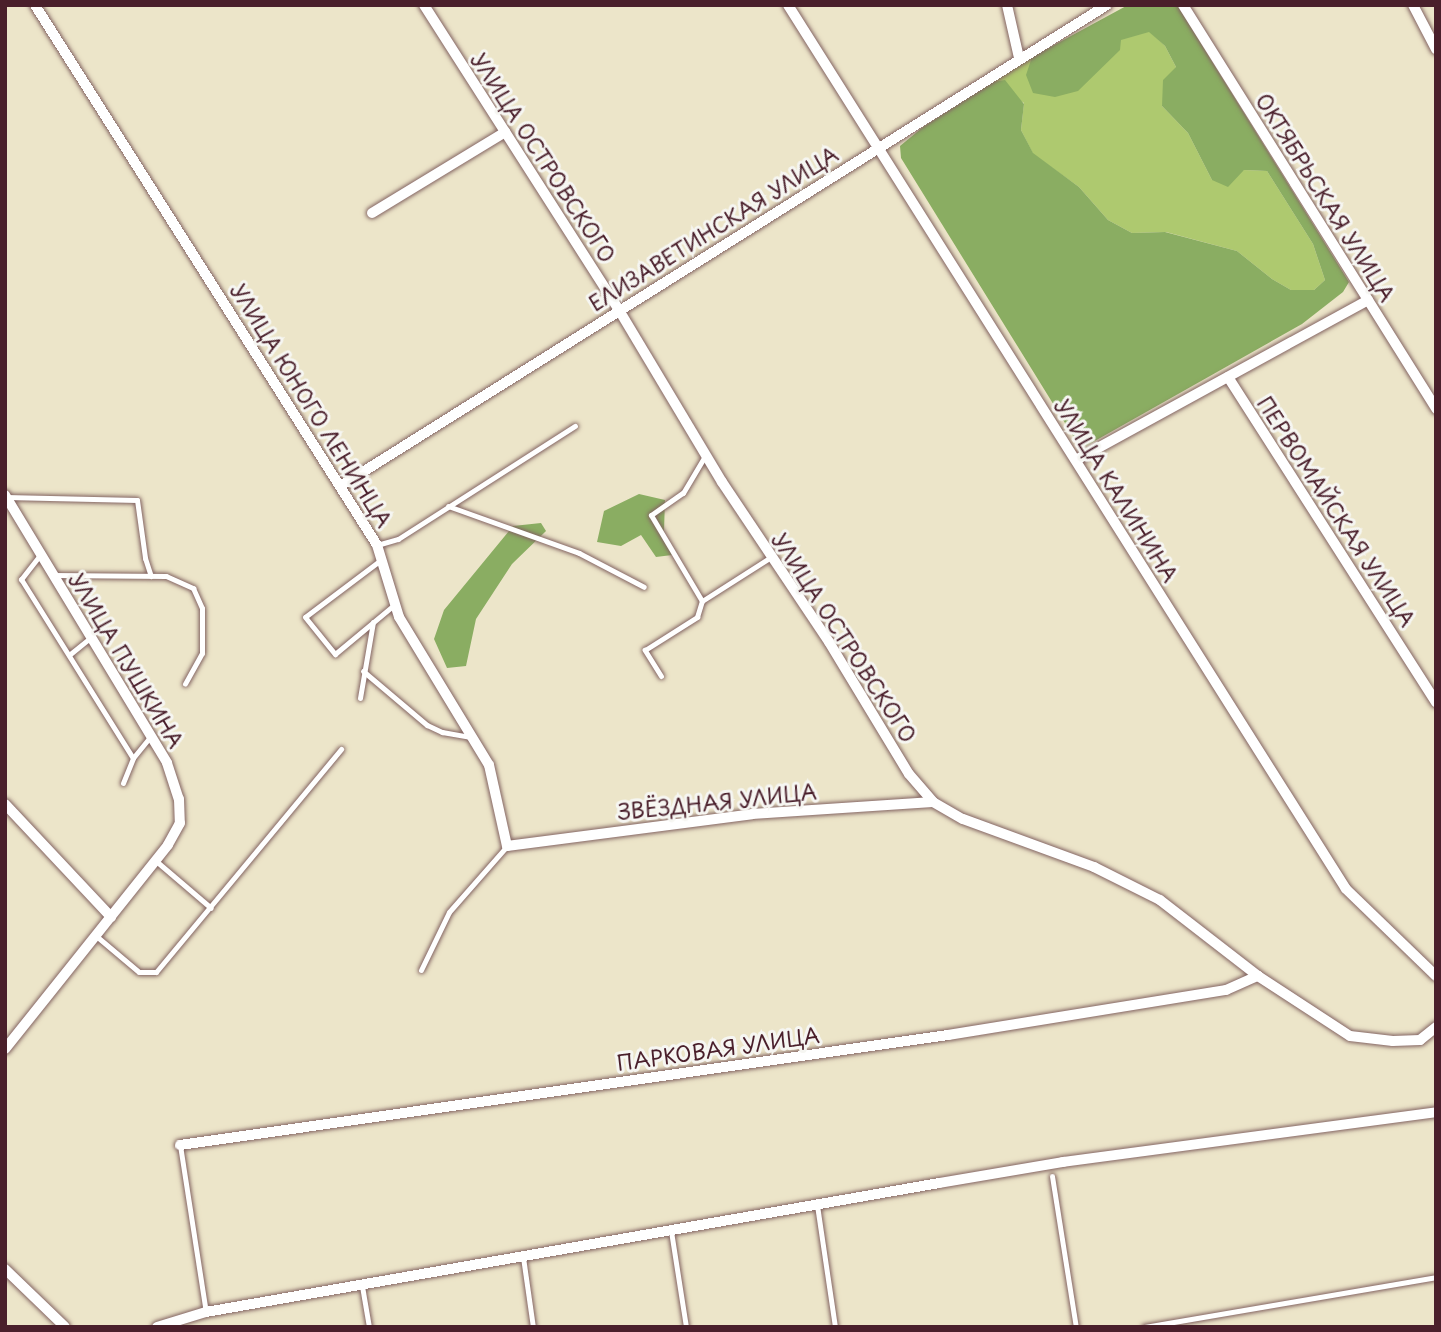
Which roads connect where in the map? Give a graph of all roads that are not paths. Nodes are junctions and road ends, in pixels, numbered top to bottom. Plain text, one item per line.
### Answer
1 (35, 5) edge
2 (425, 5) edge
3 (789, 5) edge
4 (1007, 5) edge
5 (1107, 5) edge
6 (1183, 5) edge
7 (1413, 5) edge
8 (1436, 49) edge
9 (1019, 58) junction
10 (505, 132) junction
11 (877, 146) junction
12 (372, 213) dead end
13 (1368, 300) junction
14 (619, 310) junction
15 (1228, 377) junction
16 (1436, 409) edge
17 (575, 426) dead end
18 (705, 456) junction
19 (1076, 460) junction
20 (342, 485) junction
21 (6, 496) edge
22 (449, 506) junction
23 (377, 545) junction
24 (40, 554) junction
25 (771, 557) junction
26 (382, 559) junction
27 (53, 575) junction
28 (151, 576) junction
29 (644, 587) dead end
30 (702, 601) junction
31 (395, 604) junction
32 (373, 622) junction
33 (91, 637) junction
34 (69, 655) junction
35 (363, 671) junction
36 (661, 676) dead end
37 (185, 684) dead end
38 (360, 698) dead end
39 (1436, 702) edge
40 (151, 736) junction
41 (473, 737) junction
42 (341, 749) dead end
43 (133, 758) junction
44 (123, 783) dead end
45 (933, 802) junction
46 (5, 804) edge
47 (507, 846) junction
48 (156, 861) junction
49 (211, 908) junction
50 (111, 916) junction
51 (94, 935) junction
52 (421, 971) dead end
53 (1258, 976) junction
54 (1436, 976) edge
55 (1436, 1027) edge
56 (5, 1049) edge
57 (1436, 1112) edge
58 (180, 1145) joint
59 (1052, 1176) dead end
60 (817, 1205) junction
61 (671, 1231) junction
62 (523, 1257) junction
63 (5, 1269) edge
64 (1436, 1277) edge
65 (362, 1286) junction
66 (206, 1312) junction
67 (65, 1327) edge
68 (157, 1327) edge
69 (369, 1327) edge
70 (533, 1327) edge
71 (686, 1327) edge
72 (835, 1327) edge
73 (1076, 1327) edge
74 (1144, 1327) edge

1 - 20 street, УЛИЦА ЮНОГО ЛЕНИНЦА
2 - 10 street, УЛИЦА ОСТРОВСКОГО
3 - 11 street, УЛИЦА КАЛИНИНА
4 - 9 street
5 - 9 street, ЕЛИЗАВЕТИНСКАЯ УЛИЦА
6 - 13 street, ОКТЯБРЬСКАЯ УЛИЦА
7 - 8 street
9 - 11 street, ЕЛИЗАВЕТИНСКАЯ УЛИЦА
10 - 12 street
10 - 14 street, УЛИЦА ОСТРОВСКОГО
11 - 14 street, ЕЛИЗАВЕТИНСКАЯ УЛИЦА
11 - 19 street, УЛИЦА КАЛИНИНА
13 - 15 street
13 - 16 street, ОКТЯБРЬСКАЯ УЛИЦА
14 - 18 street, УЛИЦА ОСТРОВСКОГО
14 - 20 street, ЕЛИЗАВЕТИНСКАЯ УЛИЦА
15 - 19 street
15 - 39 street, ПЕРВОМАЙСКАЯ УЛИЦА
17 - 22 lane
18 - 25 street, УЛИЦА ОСТРОВСКОГО
18 - 30 lane
19 - 54 street, УЛИЦА КАЛИНИНА
20 - 23 street, УЛИЦА ЮНОГО ЛЕНИНЦА
21 - 24 street, УЛИЦА ПУШКИНА
21 - 28 lane
22 - 23 lane
22 - 29 lane
23 - 26 street, УЛИЦА ЮНОГО ЛЕНИНЦА
24 - 27 street, УЛИЦА ПУШКИНА
24 - 34 lane
25 - 30 lane
25 - 45 street, УЛИЦА ОСТРОВСКОГО
26 - 31 street, УЛИЦА ЮНОГО ЛЕНИНЦА
26 - 32 lane
27 - 28 lane
27 - 33 street, УЛИЦА ПУШКИНА
28 - 37 lane
30 - 36 lane
31 - 32 lane
31 - 41 street, УЛИЦА ЮНОГО ЛЕНИНЦА
32 - 35 lane
33 - 34 lane
33 - 40 street, УЛИЦА ПУШКИНА
34 - 43 lane
35 - 38 lane
35 - 41 lane
40 - 43 lane
40 - 48 street, УЛИЦА ПУШКИНА
41 - 47 street, УЛИЦА ЮНОГО ЛЕНИНЦА
42 - 49 lane
43 - 44 lane
45 - 47 street, ЗВЁЗДНАЯ УЛИЦА
45 - 53 street, УЛИЦА ОСТРОВСКОГО
46 - 50 street
47 - 52 lane
48 - 49 lane
48 - 50 street, УЛИЦА ПУШКИНА
49 - 51 lane
50 - 51 street, УЛИЦА ПУШКИНА
51 - 56 street, УЛИЦА ПУШКИНА
53 - 55 street, УЛИЦА ОСТРОВСКОГО
53 - 58 street, ПАРКОВАЯ УЛИЦА
57 - 60 street
58 - 66 lane
59 - 73 lane
60 - 61 street
60 - 72 lane
61 - 62 street
61 - 71 lane
62 - 65 street
62 - 70 lane
63 - 67 street
64 - 74 lane
65 - 66 street
65 - 69 lane
66 - 68 street

